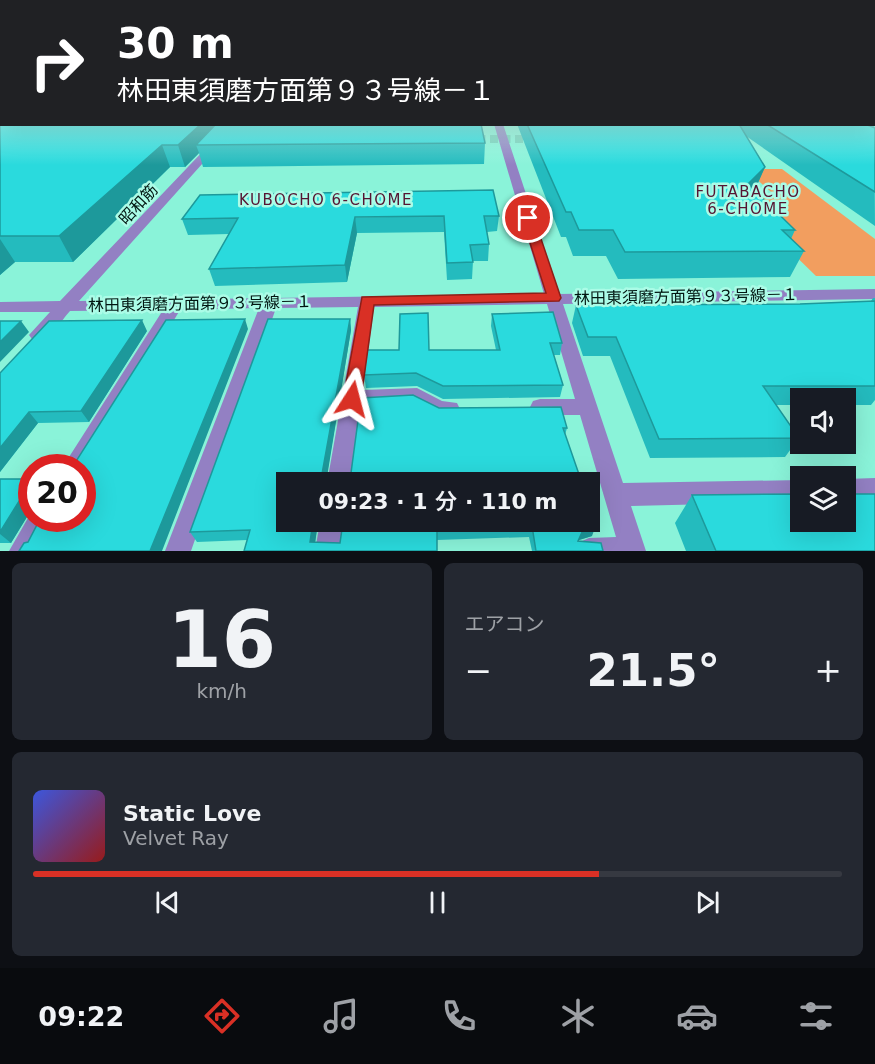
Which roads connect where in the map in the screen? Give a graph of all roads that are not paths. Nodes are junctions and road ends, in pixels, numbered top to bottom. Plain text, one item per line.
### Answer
1 (232, 126) edge
2 (499, 126) edge
3 (875, 294) edge
4 (554, 298) junction
5 (367, 301) junction
6 (270, 302) junction
7 (175, 304) junction
8 (65, 305) junction
9 (0, 307) edge
10 (29, 345) edge
11 (352, 399) junction
12 (588, 406) junction
13 (473, 408) edge
14 (519, 408) edge
15 (82, 454) edge
16 (341, 472) edge
17 (875, 489) edge
18 (856, 490) edge
19 (790, 491) edge
20 (615, 495) junction
21 (33, 532) edge
22 (331, 532) edge
23 (633, 550) edge
24 (22, 551) edge
25 (178, 551) edge
26 (328, 551) edge
27 (589, 551) edge

1 - 8 street, 昭和筋
2 - 4 street
3 - 4 street, 林田東須磨方面第９３号線－１
4 - 5 street, 林田東須磨方面第９３号線－１
4 - 12 street
5 - 6 street, 林田東須磨方面第９３号線－１
5 - 11 street
6 - 7 street, 林田東須磨方面第９３号線－１
6 - 25 street
7 - 8 street, 林田東須磨方面第９３号線－１
7 - 15 street
8 - 9 street, 林田東須磨方面第９３号線－１
8 - 10 street, 昭和筋
11 - 13 street
11 - 16 street
12 - 14 street
12 - 20 street
17 - 18 street
19 - 20 street
20 - 23 street
21 - 24 street
22 - 26 street
23 - 27 street

